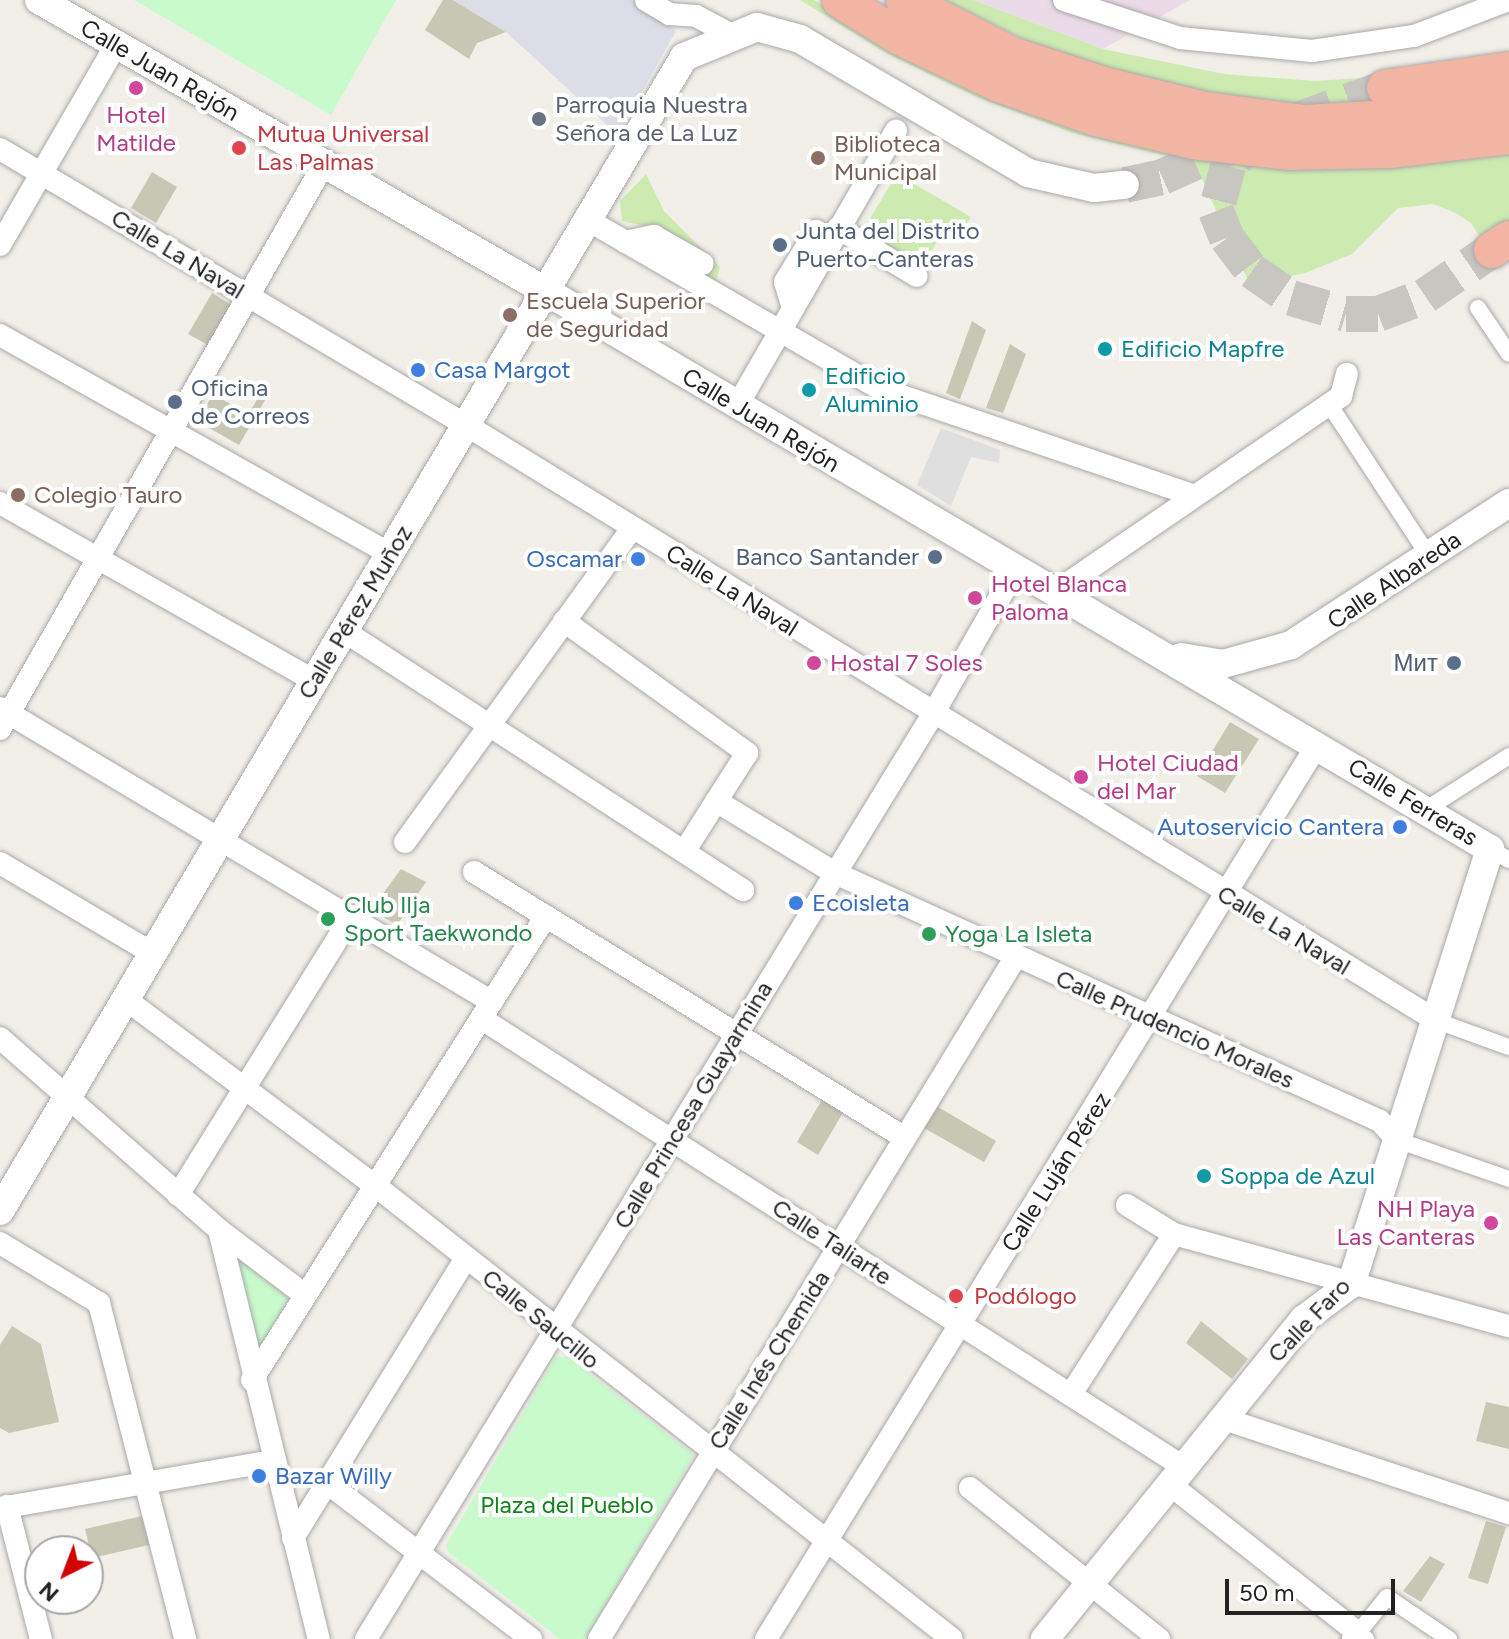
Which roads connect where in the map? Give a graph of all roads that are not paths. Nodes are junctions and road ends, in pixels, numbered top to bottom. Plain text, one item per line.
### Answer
1 (39, 0) edge
2 (646, 0) edge
3 (840, 0) edge
4 (904, 0) edge
5 (1064, 0) edge
6 (1509, 0) edge
7 (731, 35) junction
8 (116, 45) junction
9 (1509, 70) edge
10 (1385, 88) tunnel mouth
11 (1509, 102) edge
12 (896, 131) dead end
13 (1509, 136) edge
14 (0, 149) edge
15 (324, 164) junction
16 (40, 172) junction
17 (1125, 185) tunnel mouth
18 (586, 219) junction
19 (838, 228) junction
20 (816, 231) dead end
21 (625, 242) junction
22 (0, 245) edge
23 (703, 264) dead end
24 (917, 276) dead end
25 (544, 290) junction
26 (251, 296) junction
27 (792, 305) junction
28 (1478, 308) dead end
29 (778, 332) junction
30 (0, 335) edge
31 (1509, 354) edge
32 (1347, 374) dead end
33 (1329, 404) junction
34 (737, 406) junction
35 (466, 425) junction
36 (174, 432) junction
37 (1193, 495) junction
38 (0, 503) edge
39 (1509, 503) edge
40 (632, 528) junction
41 (390, 554) junction
42 (1429, 556) junction
43 (100, 558) junction
44 (1016, 569) junction
45 (1055, 592) junction
46 (564, 621) junction
47 (344, 631) junction
48 (1275, 650) junction
49 (1156, 652) junction
50 (314, 681) junction
51 (1259, 710) junction
52 (933, 714) junction
53 (3, 716) edge
54 (488, 725) junction
55 (1317, 745) junction
56 (1509, 756) edge
57 (716, 801) junction
58 (1425, 810) junction
59 (225, 838) junction
60 (405, 842) dead end
61 (684, 852) junction
62 (1500, 854) edge
63 (0, 863) edge
64 (474, 872) dead end
65 (835, 873) junction
66 (743, 890) dead end
67 (1222, 893) junction
68 (352, 916) junction
69 (546, 916) junction
70 (154, 954) junction
71 (1015, 958) junction
72 (128, 1001) junction
73 (487, 1011) junction
74 (1152, 1017) junction
75 (1437, 1021) junction
76 (735, 1033) junction
77 (0, 1038) edge
78 (1509, 1047) edge
79 (245, 1089) junction
80 (69, 1099) junction
81 (905, 1138) junction
82 (672, 1139) junction
83 (1397, 1140) junction
84 (1509, 1179) edge
85 (377, 1187) junction
86 (178, 1195) junction
87 (1127, 1205) dead end
88 (0, 1211) edge
89 (219, 1230) junction
90 (1174, 1234) junction
91 (0, 1243) edge
92 (839, 1247) junction
93 (465, 1259) junction
94 (1351, 1284) junction
95 (305, 1295) junction
96 (961, 1324) junction
97 (1509, 1326) edge
98 (555, 1332) junction
99 (252, 1380) junction
100 (1071, 1394) junction
101 (1221, 1418) junction
102 (712, 1453) junction
103 (273, 1461) junction
104 (1175, 1474) junction
105 (146, 1480) junction
106 (326, 1482) junction
107 (970, 1488) dead end
108 (3, 1507) edge
109 (1509, 1513) edge
110 (293, 1538) junction
111 (827, 1542) junction
112 (420, 1554) junction
113 (1088, 1583) junction
114 (1359, 1637) edge
115 (41, 1639) edge
116 (185, 1639) edge
117 (319, 1639) edge
118 (366, 1639) edge
119 (531, 1639) edge
120 (599, 1639) edge
121 (766, 1639) edge
122 (952, 1639) edge
123 (1045, 1639) edge
124 (1159, 1639) edge
125 (1449, 1639) edge

1 - 8 street, Calle Juan Rejón
2 - 7 street
3 - 13 highway
4 - 11 highway
5 - 6 street
7 - 17 street, Calle Pérez Muñoz
7 - 18 street, Calle Pérez Muñoz
8 - 15 street, Calle Juan Rejón
8 - 16 street
9 - 10 highway
12 - 19 street
14 - 16 street, Calle La Naval
15 - 25 street, Calle Juan Rejón
15 - 26 street
16 - 22 street
16 - 26 street, Calle La Naval
18 - 21 street
18 - 25 street, Calle Pérez Muñoz
19 - 24 street
19 - 27 street
20 - 27 street
21 - 23 street
21 - 29 street
25 - 34 street, Calle Juan Rejón
25 - 35 street, Calle Pérez Muñoz
26 - 35 street, Calle La Naval
26 - 36 street
27 - 29 street
28 - 31 street
29 - 34 street
29 - 37 street
30 - 36 street
32 - 33 street
33 - 37 street
33 - 42 street
34 - 44 street, Calle Juan Rejón
35 - 40 street, Calle La Naval
35 - 41 street, Calle Pérez Muñoz
36 - 41 street
36 - 43 street
37 - 45 street
38 - 43 street
39 - 42 street, Calle Albareda
40 - 46 street
40 - 52 street, Calle La Naval
41 - 47 street, Calle Pérez Muñoz
42 - 48 street, Calle Albareda
43 - 50 street
43 - 53 street
44 - 45 street, Calle Juan Rejón
44 - 52 street, Calle Princesa Guayarmina
45 - 49 street, Calle Juan Rejón
46 - 54 street
46 - 57 street
47 - 50 street, Calle Pérez Muñoz
47 - 54 street
48 - 49 street, Calle Albareda
48 - 51 street, Calle Albareda
49 - 51 street, Calle Juan Rejón
50 - 59 street, Calle Pérez Muñoz
51 - 55 street, Calle Juan Rejón
52 - 65 street, Calle Princesa Guayarmina
52 - 67 street, Calle La Naval
53 - 59 street, Calle Taliarte
54 - 60 street
54 - 61 street
55 - 58 street, Calle Ferreras
55 - 67 street, Calle Luján Pérez
56 - 58 street
57 - 61 street
57 - 65 street, Calle Prudencio Morales
58 - 62 street, Calle Ferreras
59 - 68 street, Calle Taliarte
59 - 70 street, Calle Pérez Muñoz
61 - 66 street
62 - 75 street, Calle Faro
63 - 70 street
64 - 69 street
65 - 71 street, Calle Prudencio Morales
65 - 76 street, Calle Princesa Guayarmina
67 - 74 street, Calle Luján Pérez
67 - 75 street, Calle La Naval
68 - 73 street, Calle Taliarte
68 - 79 street
69 - 73 street
69 - 76 street
70 - 72 street, Calle Pérez Muñoz
71 - 74 street, Calle Prudencio Morales
71 - 81 street, Calle Inés Chemida
72 - 79 street, Calle Saucillo
72 - 80 street, Calle Pérez Muñoz
73 - 82 street, Calle Taliarte
73 - 85 street
74 - 83 street, Calle Prudencio Morales
74 - 96 street, Calle Luján Pérez
75 - 78 street, Calle La Naval
75 - 83 street, Calle Faro
76 - 81 street
76 - 82 street, Calle Princesa Guayarmina
77 - 80 street
79 - 85 street, Calle Saucillo
79 - 86 street
80 - 86 street
80 - 88 street, Calle Pérez Muñoz
81 - 92 street, Calle Inés Chemida
82 - 92 street, Calle Taliarte
82 - 98 street, Calle Princesa Guayarmina
83 - 84 street, Calle Prudencio Morales
83 - 94 street, Calle Faro
85 - 93 street, Calle Saucillo
85 - 95 street
86 - 89 street
87 - 90 street
89 - 95 street
89 - 99 street
90 - 94 street
90 - 100 street
91 - 105 street
92 - 96 street, Calle Taliarte
92 - 102 street, Calle Inés Chemida
93 - 98 street, Calle Saucillo
93 - 106 street
94 - 97 street
94 - 101 street, Calle Faro
95 - 99 street
96 - 100 street, Calle Taliarte
96 - 111 street, Calle Luján Pérez
98 - 102 street, Calle Saucillo
98 - 112 street, Calle Princesa Guayarmina
99 - 103 street
100 - 104 street, Calle Taliarte
101 - 104 street, Calle Faro
101 - 109 street
102 - 111 street, Calle Saucillo
102 - 120 street, Calle Inés Chemida
103 - 105 street
103 - 110 street
104 - 113 street, Calle Faro
104 - 114 street, Calle Taliarte
105 - 108 street
105 - 116 street
106 - 110 street
106 - 112 street
107 - 113 street
108 - 115 street
110 - 117 street
111 - 121 street, Calle Luján Pérez
111 - 122 street, Calle Saucillo
112 - 118 street, Calle Princesa Guayarmina
112 - 119 street
113 - 123 street, Calle Faro
113 - 124 street
114 - 125 street

